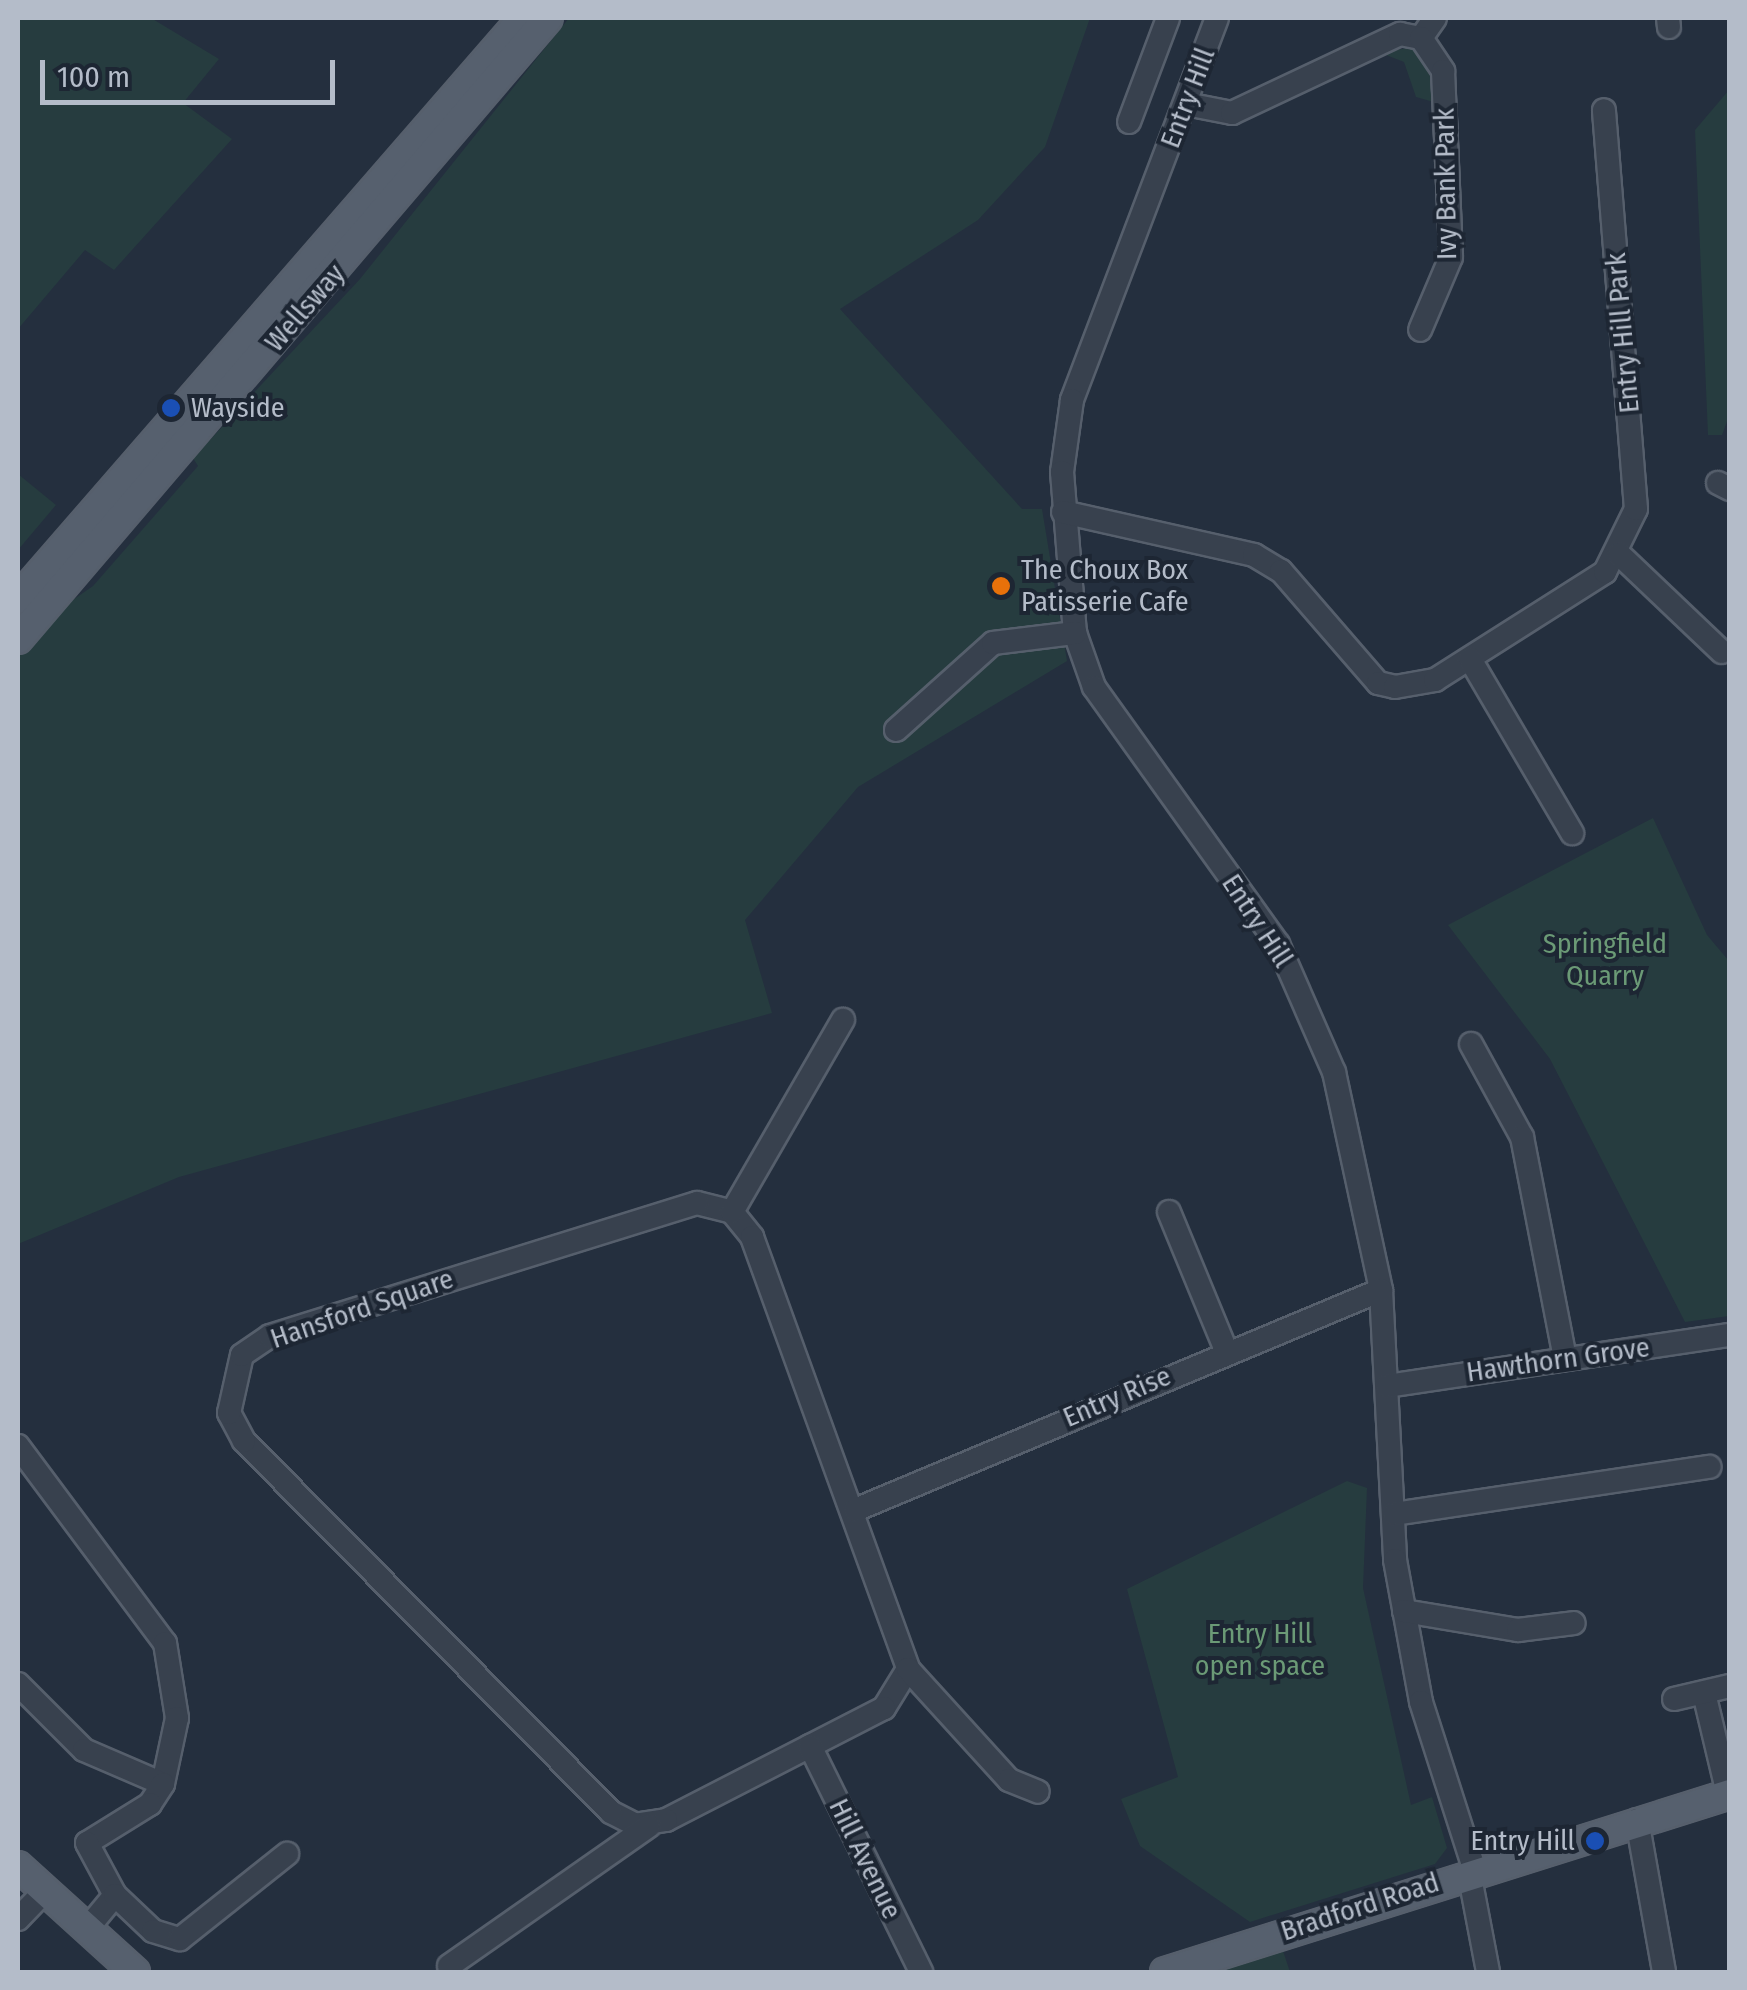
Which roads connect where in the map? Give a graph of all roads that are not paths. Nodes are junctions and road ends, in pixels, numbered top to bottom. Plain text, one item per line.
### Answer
1 (523, 18) edge
2 (548, 18) edge
3 (1168, 18) edge
4 (1217, 18) edge
5 (1436, 18) edge
6 (1421, 38) junction
7 (1186, 104) junction
8 (1604, 110) dead end
9 (1129, 122) dead end
10 (1420, 330) dead end
11 (1063, 512) junction
12 (1619, 554) junction
13 (18, 598) edge
14 (1075, 634) junction
15 (18, 639) edge
16 (1722, 652) dead end
17 (1470, 659) junction
18 (896, 730) dead end
19 (1572, 834) dead end
20 (843, 1020) dead end
21 (1471, 1044) dead end
22 (732, 1212) junction
23 (1169, 1212) dead end
24 (1381, 1290) junction
25 (1730, 1335) edge
26 (1226, 1350) junction
27 (1566, 1359) junction
28 (1387, 1386) junction
29 (18, 1446) edge
30 (1710, 1467) dead end
31 (856, 1510) junction
32 (1394, 1514) junction
33 (1404, 1611) junction
34 (1574, 1622) dead end
35 (908, 1669) junction
36 (18, 1684) edge
37 (1730, 1686) edge
38 (1704, 1692) junction
39 (1674, 1700) dead end
40 (810, 1746) junction
41 (164, 1784) junction
42 (1038, 1792) dead end
43 (1729, 1794) edge
44 (1637, 1820) junction
45 (648, 1826) junction
46 (287, 1854) dead end
47 (18, 1866) edge
48 (1472, 1872) junction
49 (45, 1891) junction
50 (114, 1895) junction
51 (18, 1920) edge
52 (86, 1929) junction
53 (1210, 1965) edge
54 (448, 1966) dead end
55 (135, 1972) edge
56 (921, 1972) edge
57 (1165, 1972) edge
58 (1488, 1972) edge
59 (1664, 1972) edge

1 - 13 main road, Wellsway
2 - 15 main road, Wellsway
3 - 9 street
4 - 7 street, Entry Hill
5 - 6 street
6 - 7 street
6 - 10 street, Ivy Bank Park
7 - 11 street, Entry Hill
8 - 12 street, Entry Hill Park
11 - 14 street, Entry Hill
11 - 17 street
12 - 16 street
12 - 17 street
14 - 18 street
14 - 24 street, Entry Hill
17 - 19 street
20 - 22 street
21 - 27 street
22 - 31 street
22 - 45 street, Hansford Square
23 - 26 street
24 - 26 street, Entry Rise
24 - 28 street, Entry Hill
25 - 27 street, Hawthorn Grove
26 - 31 street, Entry Rise
27 - 28 street, Hawthorn Grove
28 - 32 street, Entry Hill
29 - 41 street
30 - 32 street
31 - 35 street
32 - 33 street, Entry Hill
33 - 34 street
33 - 48 street, Entry Hill
35 - 40 street
35 - 42 street
36 - 41 street
37 - 38 street
38 - 39 street
38 - 43 street
40 - 45 street
40 - 56 street, Hill Avenue
41 - 50 street
43 - 44 main road, Bradford Road
44 - 48 main road, Bradford Road
44 - 59 street
45 - 54 street
46 - 50 street
47 - 49 main road
48 - 53 main road, Bradford Road
48 - 58 street, Entry Hill
49 - 51 street
49 - 52 main road
50 - 52 street
52 - 55 main road
53 - 57 main road, Bradford Road

